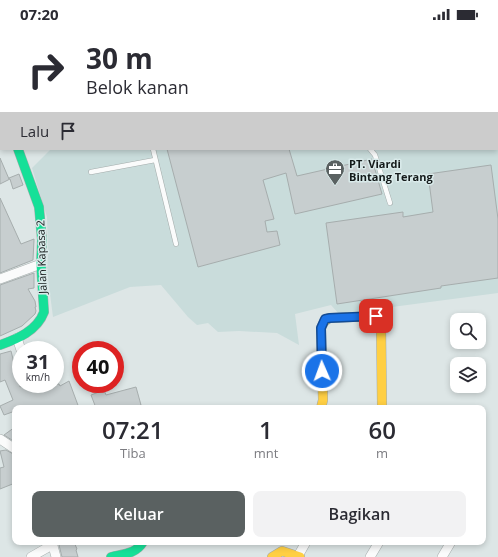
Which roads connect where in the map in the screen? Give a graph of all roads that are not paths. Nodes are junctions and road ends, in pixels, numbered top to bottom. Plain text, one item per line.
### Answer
1 (18, 150) edge
2 (153, 150) edge
3 (371, 150) edge
4 (155, 160) junction
5 (90, 172) dead end
6 (390, 203) dead end
7 (176, 244) dead end
8 (41, 264) junction
9 (0, 279) edge
10 (17, 338) junction
11 (18, 341) edge
12 (0, 345) edge
13 (322, 405) edge
14 (382, 405) edge
15 (0, 439) edge
16 (12, 447) edge
17 (50, 545) edge
18 (52, 545) edge
19 (142, 545) edge
20 (304, 545) edge
21 (377, 545) edge
22 (449, 545) edge
23 (299, 556) edge
24 (31, 557) edge
25 (56, 557) edge
26 (112, 557) edge
27 (272, 557) edge
28 (370, 557) edge
29 (442, 557) edge

1 - 8 street, Jalan Kapasa 2
2 - 4 lane
3 - 6 lane
4 - 5 lane
4 - 7 lane
8 - 9 street
8 - 10 street, Jalan Kapasa 2
10 - 11 street
10 - 12 street, Jalan Kapasa 2
13 - 14 street
15 - 16 street
17 - 24 street
18 - 25 street
19 - 26 street
20 - 23 street
21 - 28 street
22 - 29 street
23 - 27 street

